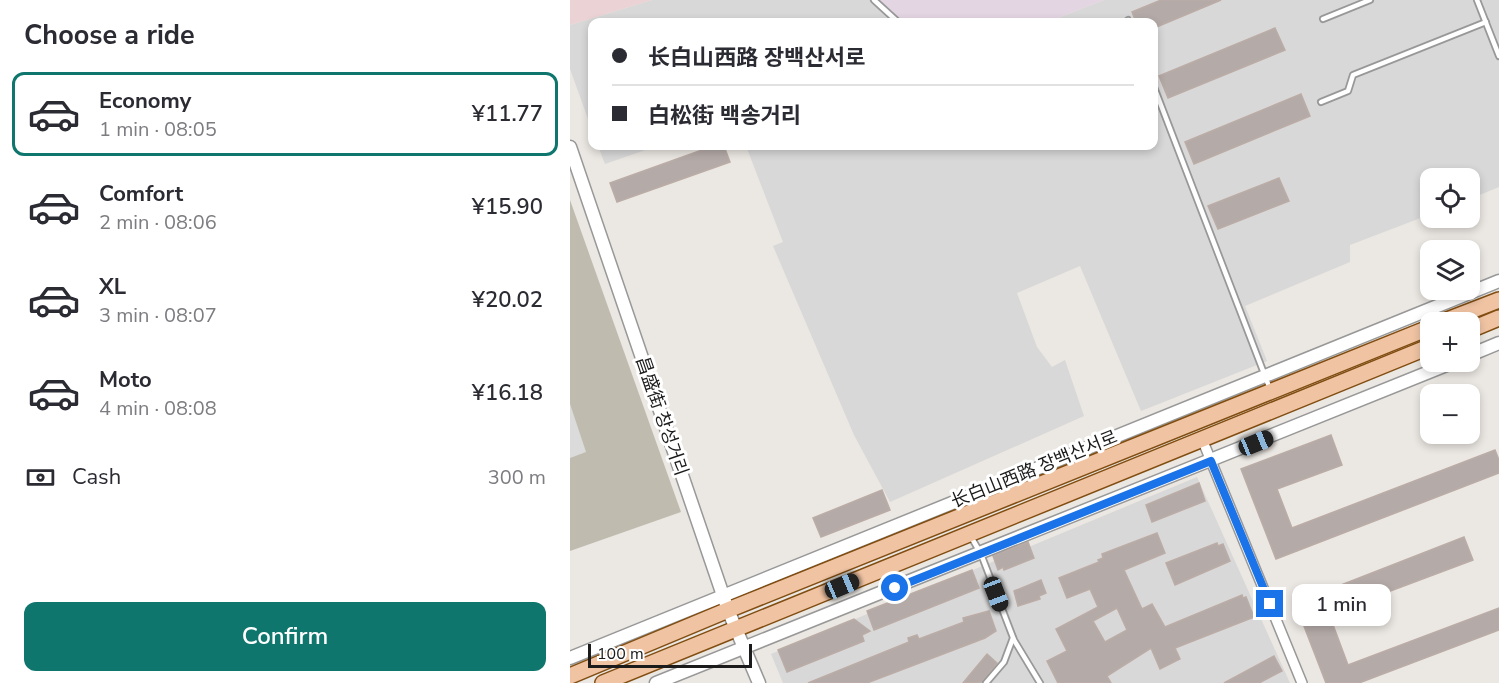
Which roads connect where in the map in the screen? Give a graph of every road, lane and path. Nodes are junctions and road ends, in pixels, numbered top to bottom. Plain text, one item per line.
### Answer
1 (874, 0) edge
2 (1371, 0) edge
3 (1477, 0) edge
4 (894, 18) edge
5 (1323, 19) dead end
6 (1486, 22) junction
7 (1499, 56) edge
8 (1158, 97) edge
9 (1321, 102) dead end
10 (570, 147) edge
11 (573, 164) edge
12 (1499, 281) edge
13 (1499, 300) edge
14 (1468, 312) edge
15 (1499, 318) edge
16 (1480, 326) edge
17 (1420, 331) edge
18 (1499, 343) edge
19 (1420, 350) edge
20 (1480, 351) edge
21 (1429, 372) edge
22 (1265, 375) junction
23 (1271, 392) junction
24 (1202, 439) junction
25 (1211, 461) junction
26 (969, 533) junction
27 (981, 554) junction
28 (725, 602) junction
29 (736, 630) junction
30 (1013, 638) junction
31 (746, 649) junction
32 (570, 658) edge
33 (570, 676) edge
34 (603, 683) edge
35 (656, 683) edge
36 (759, 683) edge
37 (986, 683) edge
38 (1040, 683) edge
39 (1302, 683) edge

1 - 4 lane
2 - 5 lane
3 - 6 lane
6 - 7 lane
6 - 9 lane
8 - 22 lane
10 - 11 street, 昌盛街 창성거리
11 - 28 street, 昌盛街 창성거리
12 - 22 street, 长白山西路 장백산서로
13 - 14 main road
15 - 16 main road
17 - 23 main road, 长白山西路 장백산서로
18 - 20 street
19 - 24 main road, 长白山西路 장백산서로
21 - 25 street
22 - 23 lane
22 - 28 street, 长白山西路 장백산서로
23 - 28 main road, 长白山西路 장백산서로
24 - 25 street
24 - 26 main road, 长白山西路 장백산서로
25 - 27 street
25 - 39 street
26 - 27 lane
26 - 29 main road, 长白山西路 장백산서로
27 - 30 lane
27 - 31 street
28 - 29 street, 昌盛街 창성거리
28 - 32 street, 长白山西路 장백산서로
28 - 33 main road, 长白山西路 장백산서로
29 - 31 street, 昌盛街 창성거리
29 - 34 main road, 长白山西路 장백산서로
30 - 37 lane
30 - 38 lane
31 - 35 street
31 - 36 street, 昌盛街 창성거리

